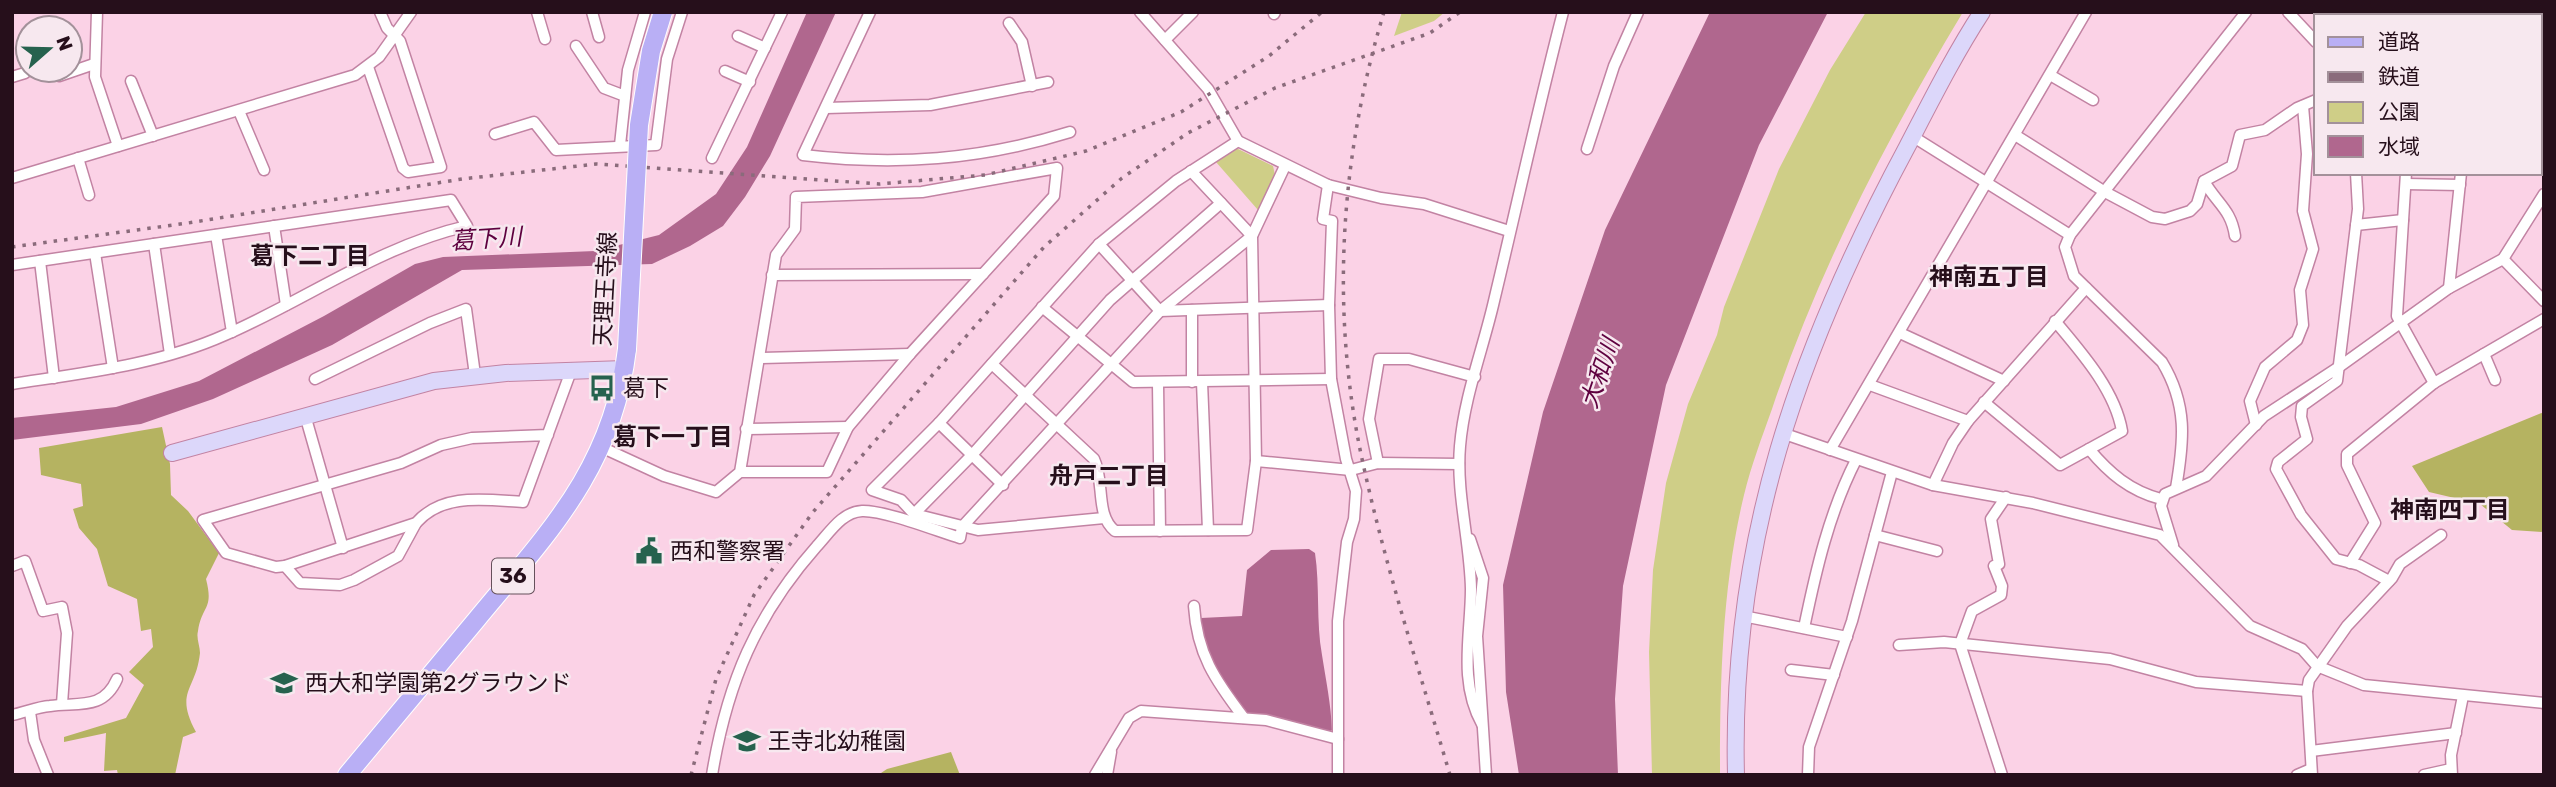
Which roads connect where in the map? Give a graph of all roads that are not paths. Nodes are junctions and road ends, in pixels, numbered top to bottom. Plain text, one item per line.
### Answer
1 (97, 12) edge
2 (380, 12) edge
3 (411, 12) edge
4 (537, 12) edge
5 (592, 12) edge
6 (645, 12) edge
7 (663, 12) edge
8 (682, 12) edge
9 (782, 12) edge
10 (870, 12) edge
11 (1140, 12) edge
12 (1193, 12) edge
13 (1563, 12) edge
14 (1638, 12) edge
15 (1982, 12) edge
16 (2086, 12) edge
17 (2246, 12) edge
18 (2288, 12) edge
19 (1009, 23) dead end
20 (394, 35) junction
21 (738, 36) dead end
22 (599, 37) dead end
23 (545, 38) dead end
24 (1165, 40) junction
25 (2314, 40) edge
26 (576, 46) dead end
27 (765, 48) junction
28 (94, 64) junction
29 (84, 67) edge
30 (368, 67) junction
31 (725, 71) dead end
32 (2050, 75) junction
33 (131, 81) dead end
34 (750, 82) junction
35 (1048, 82) dead end
36 (1032, 86) junction
37 (625, 96) junction
38 (2093, 100) dead end
39 (2314, 101) edge
40 (2303, 106) junction
41 (826, 108) junction
42 (239, 111) junction
43 (1070, 132) dead end
44 (495, 134) dead end
45 (2015, 135) junction
46 (153, 136) junction
47 (1912, 136) junction
48 (1238, 141) junction
49 (620, 145) junction
50 (118, 146) junction
51 (1587, 149) dead end
52 (78, 158) junction
53 (712, 158) dead end
54 (1285, 166) junction
55 (264, 170) dead end
56 (1191, 171) junction
57 (2356, 175) edge
58 (2461, 175) edge
59 (12, 178) edge
60 (2406, 178) edge
61 (2204, 181) junction
62 (1987, 183) junction
63 (1328, 185) junction
64 (2460, 185) junction
65 (2105, 192) junction
66 (2544, 194) edge
67 (89, 195) dead end
68 (1221, 203) junction
69 (2403, 220) junction
70 (2356, 225) junction
71 (274, 226) junction
72 (1509, 231) junction
73 (216, 235) junction
74 (2070, 235) junction
75 (1252, 236) junction
76 (2235, 236) dead end
77 (154, 244) junction
78 (1099, 244) junction
79 (95, 253) junction
80 (2503, 259) junction
81 (40, 261) junction
82 (12, 265) edge
83 (983, 274) junction
84 (772, 275) junction
85 (1132, 279) junction
86 (2086, 288) junction
87 (2449, 288) junction
88 (2544, 301) edge
89 (286, 305) junction
90 (1329, 305) junction
91 (1042, 307) junction
92 (1254, 308) junction
93 (1192, 310) junction
94 (1160, 311) junction
95 (2544, 319) edge
96 (2055, 321) junction
97 (2399, 323) junction
98 (232, 332) junction
99 (1900, 333) junction
100 (1077, 337) junction
101 (170, 354) junction
102 (909, 354) junction
103 (2484, 354) junction
104 (761, 358) junction
105 (992, 364) junction
106 (1111, 366) junction
107 (2339, 367) junction
108 (113, 368) junction
109 (624, 369) junction
110 (571, 371) junction
111 (475, 375) junction
112 (1475, 377) junction
113 (54, 378) junction
114 (316, 379) dead end
115 (1331, 379) junction
116 (1255, 380) junction
117 (2495, 380) dead end
118 (2004, 381) junction
119 (1197, 382) junction
120 (2434, 383) junction
121 (12, 384) edge
122 (1158, 384) junction
123 (1870, 385) junction
124 (1026, 396) junction
125 (1984, 402) junction
126 (305, 415) junction
127 (1968, 421) junction
128 (939, 422) junction
129 (2256, 425) junction
130 (848, 427) junction
131 (1057, 427) junction
132 (746, 429) junction
133 (1782, 433) junction
134 (548, 435) junction
135 (601, 447) junction
136 (2089, 449) junction
137 (1830, 450) junction
138 (172, 453) dead end
139 (972, 454) junction
140 (1856, 460) junction
141 (1256, 461) junction
142 (1378, 463) junction
143 (1459, 464) junction
144 (1352, 470) junction
145 (740, 472) junction
146 (1892, 472) junction
147 (325, 484) junction
148 (1003, 485) junction
149 (1933, 485) junction
150 (2176, 488) junction
151 (2006, 498) junction
152 (2161, 499) junction
153 (914, 514) junction
154 (1104, 518) junction
155 (416, 523) junction
156 (962, 527) junction
157 (1208, 530) junction
158 (1160, 531) junction
159 (1875, 534) junction
160 (2441, 535) dead end
161 (2173, 545) junction
162 (343, 548) junction
163 (1937, 551) dead end
164 (2350, 563) junction
165 (12, 566) edge
166 (285, 566) junction
167 (2389, 581) junction
168 (1194, 606) dead end
169 (1742, 616) junction
170 (1804, 628) junction
171 (1847, 637) junction
172 (1960, 644) junction
173 (1899, 645) dead end
174 (2316, 666) junction
175 (1791, 670) dead end
176 (1834, 675) junction
177 (117, 679) dead end
178 (2307, 691) junction
179 (2463, 696) junction
180 (2544, 703) edge
181 (62, 704) junction
182 (30, 712) junction
183 (12, 715) edge
184 (1244, 718) junction
185 (2456, 733) junction
186 (1338, 738) junction
187 (1113, 742) junction
188 (2311, 751) junction
189 (2311, 772) edge
190 (2452, 772) edge
191 (48, 775) edge
192 (347, 775) edge
193 (712, 775) edge
194 (1095, 775) edge
195 (1107, 775) edge
196 (1338, 775) edge
197 (1486, 775) edge
198 (1736, 775) edge
199 (1808, 775) edge
200 (2002, 775) edge
201 (2297, 775) edge
202 (2424, 775) edge

1 - 28 street
2 - 20 street
3 - 20 street
4 - 23 street
5 - 22 street
6 - 37 street
7 - 109 main road, 天理王寺線 / 36, bridge
8 - 49 street
9 - 27 street
10 - 41 street
11 - 24 street
12 - 24 street
13 - 72 street
14 - 51 street
15 - 47 street
16 - 32 street
17 - 65 street
18 - 25 street
19 - 36 street
20 - 30 street
20 - 30 street
21 - 27 street
24 - 48 street
26 - 37 street
27 - 34 street
28 - 29 street
28 - 50 street
30 - 42 street
31 - 34 street
32 - 38 street
32 - 45 street
33 - 46 street
34 - 53 street
35 - 36 street
36 - 41 street
37 - 49 street
39 - 40 street
40 - 61 street
40 - 129 street
41 - 43 street
42 - 46 street
42 - 55 street
44 - 49 street
45 - 62 street
45 - 65 street
46 - 50 street
47 - 62 street
47 - 133 street
48 - 54 street
48 - 56 street
50 - 52 street
52 - 59 street
52 - 67 street
54 - 63 street
54 - 75 street
56 - 68 street
56 - 78 street
57 - 70 street
58 - 64 street
60 - 64 street
60 - 69 street
61 - 65 street
61 - 76 street
62 - 74 street
62 - 99 street
63 - 72 street
63 - 90 street
64 - 87 street
65 - 74 street
66 - 80 street
68 - 75 street
68 - 85 street
69 - 70 street
69 - 97 street
70 - 107 street
71 - 73 street
71 - 89 street
71 - 89 street
72 - 112 street
73 - 77 street
73 - 98 street
74 - 86 street
75 - 92 street
75 - 94 street
77 - 79 street
77 - 101 street
78 - 85 street
78 - 91 street
79 - 81 street
79 - 108 street
80 - 87 street
80 - 88 street
81 - 82 street
81 - 113 street
83 - 84 street
83 - 84 street
83 - 102 street
84 - 104 street
85 - 94 street
85 - 100 street
86 - 96 street
86 - 150 street
87 - 97 street
89 - 98 street
90 - 92 street
90 - 115 street
91 - 100 street
91 - 105 street
92 - 93 street
92 - 116 street
93 - 94 street
93 - 119 street
94 - 106 street
95 - 103 street
96 - 118 street
96 - 136 street
97 - 107 street
97 - 120 street
98 - 101 street
99 - 118 street
99 - 123 street
100 - 106 street
100 - 124 street
101 - 108 street
102 - 104 street
102 - 130 street
103 - 117 street
103 - 120 street
104 - 132 street
105 - 124 street
105 - 128 street
106 - 122 street
106 - 131 street
107 - 129 street
107 - 164 street
108 - 113 street
109 - 110 street
109 - 135 main road, 天理王寺線 / 36
110 - 111 street
110 - 134 street
111 - 114 street
111 - 126 street
112 - 142 street
112 - 143 street
113 - 121 street
115 - 116 street
115 - 144 street
116 - 119 street
116 - 141 street
118 - 125 street
119 - 122 street
119 - 157 street
120 - 164 street
122 - 158 street
123 - 127 street
123 - 137 street
124 - 131 street
124 - 139 street
125 - 127 street
125 - 136 street
126 - 138 street
126 - 147 street
127 - 149 street
128 - 139 street
128 - 153 street
129 - 150 street
130 - 132 street
130 - 145 street
131 - 148 street
131 - 154 street
132 - 145 street
133 - 137 street
133 - 169 street
134 - 147 street
134 - 155 street
135 - 145 street
135 - 192 main road, 天理王寺線 / 36
136 - 152 street
137 - 140 street
139 - 148 street
139 - 153 street
140 - 146 street
140 - 170 street
141 - 144 street
141 - 157 street
142 - 143 street
142 - 144 street
143 - 197 street
144 - 186 street
146 - 149 street
146 - 159 street
147 - 162 street
147 - 166 street
148 - 156 street
149 - 151 street
150 - 152 street
151 - 161 street
151 - 172 street
152 - 161 street
153 - 156 street
154 - 156 street
154 - 158 street
155 - 162 street
155 - 166 street
156 - 193 street
157 - 158 street
159 - 163 street
159 - 171 street
160 - 167 street
161 - 174 street
162 - 166 street
164 - 167 street
165 - 181 street
167 - 174 street
168 - 184 street
169 - 170 street
169 - 198 street
170 - 171 street
171 - 176 street
172 - 173 street
172 - 178 street
172 - 200 street
174 - 178 street
174 - 179 street
175 - 176 street
176 - 199 street
177 - 181 street
178 - 188 street
179 - 180 street
179 - 185 street
181 - 182 street
182 - 183 street
182 - 191 street
184 - 186 street
184 - 187 street
185 - 188 street
185 - 190 street
186 - 196 street
187 - 194 street
187 - 195 street
188 - 189 street
189 - 201 street
190 - 202 street

